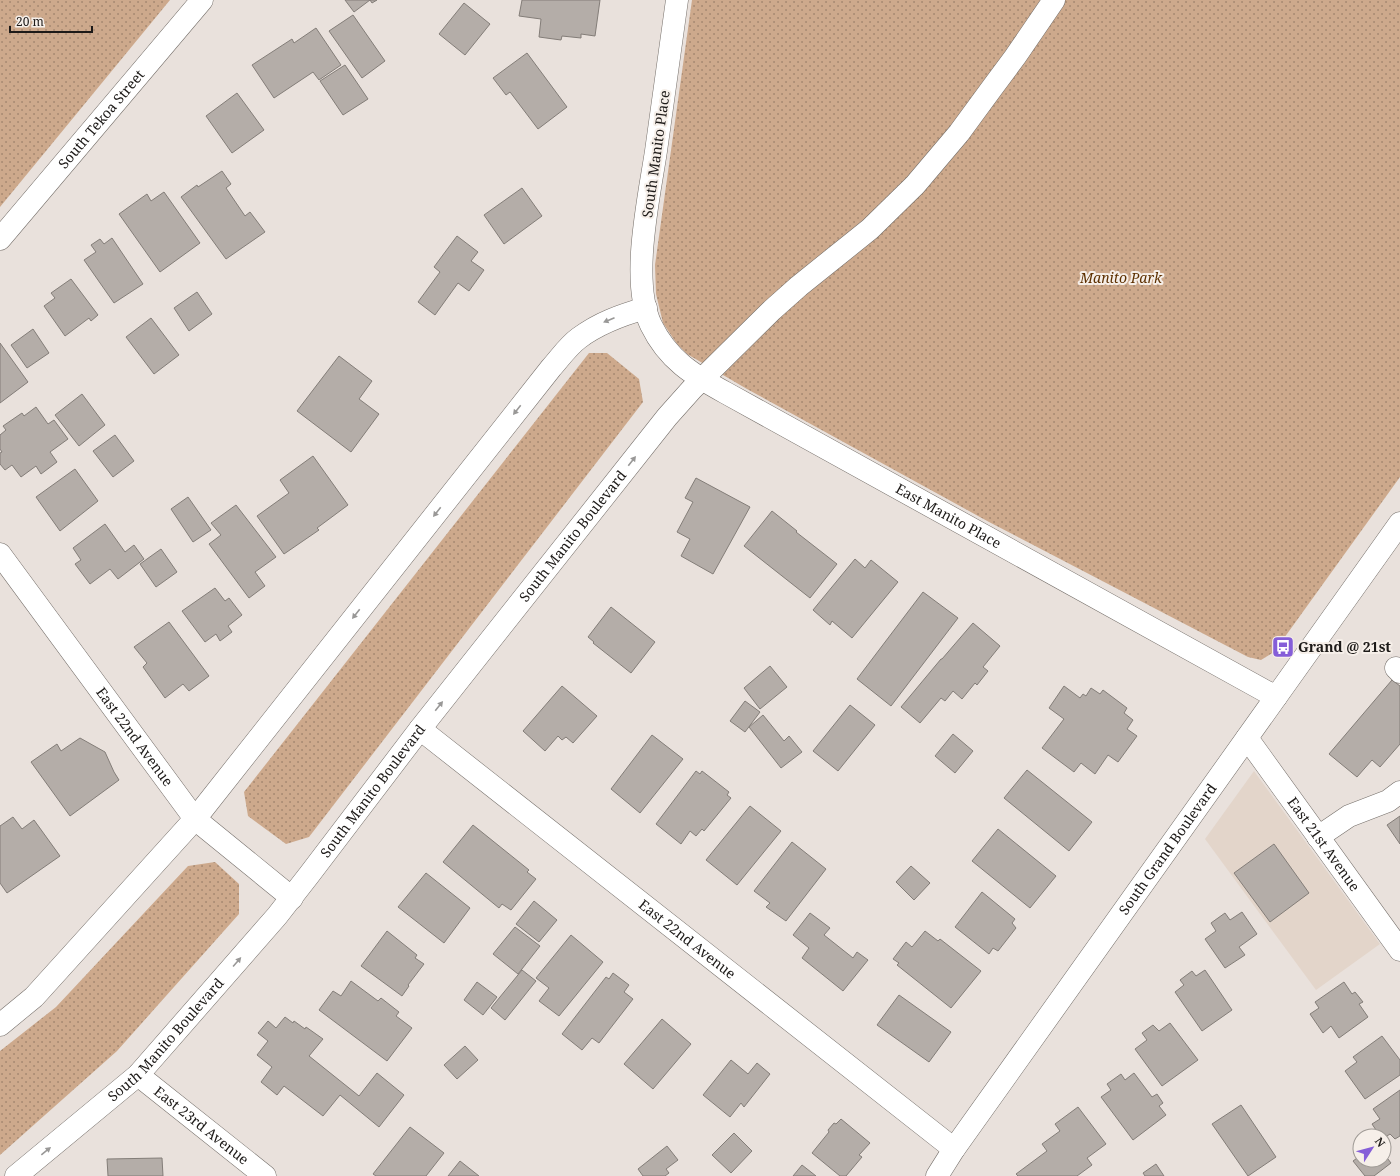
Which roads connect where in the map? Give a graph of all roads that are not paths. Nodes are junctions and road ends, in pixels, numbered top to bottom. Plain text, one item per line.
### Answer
1 (202, 0) edge
2 (677, 0) edge
3 (1054, 0) edge
4 (0, 239) edge
5 (646, 308) junction
6 (702, 380) junction
7 (1400, 523) edge
8 (0, 554) edge
9 (1276, 697) junction
10 (420, 729) junction
11 (1247, 738) junction
12 (1400, 792) edge
13 (195, 818) junction
14 (1318, 837) junction
15 (292, 898) junction
16 (1400, 950) edge
17 (0, 1024) edge
18 (138, 1075) junction
19 (954, 1149) junction
20 (16, 1176) edge
21 (265, 1176) edge
22 (937, 1176) edge

1 - 4 street, South Tekoa Street
2 - 5 street, South Manito Place
3 - 6 street, South Manito Boulevard
5 - 6 street, East Manito Place
5 -> 13 street
6 - 9 street, East Manito Place
10 -> 6 street, South Manito Boulevard
7 - 9 street, South Grand Boulevard
8 - 13 street, East 22nd Avenue
9 - 11 street, South Grand Boulevard
10 - 15 street, South Manito Boulevard
10 - 19 street, East 22nd Avenue
11 - 14 street, East 21st Avenue
11 - 19 street, South Grand Boulevard
12 - 14 street
13 - 15 street, East 22nd Avenue
13 - 17 street
14 - 16 street, East 21st Avenue
18 -> 15 street, South Manito Boulevard
20 -> 18 street, South Manito Boulevard
18 - 21 street, East 23rd Avenue
19 - 22 street, South Grand Boulevard

